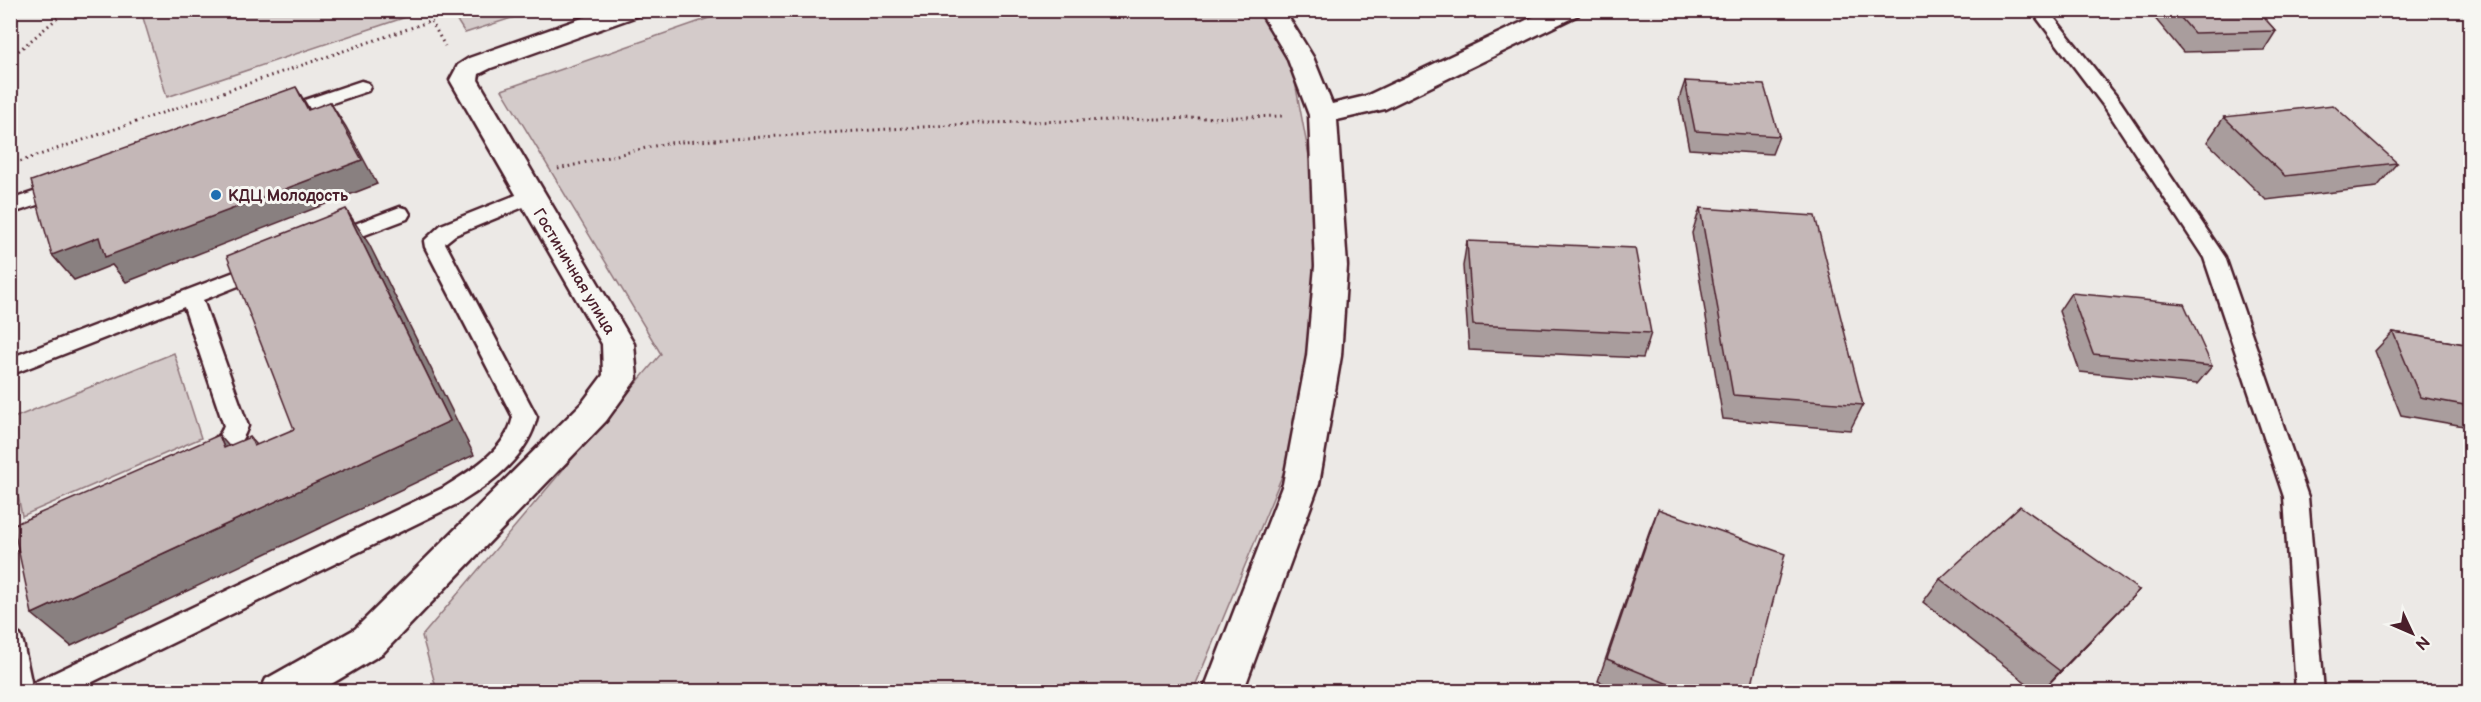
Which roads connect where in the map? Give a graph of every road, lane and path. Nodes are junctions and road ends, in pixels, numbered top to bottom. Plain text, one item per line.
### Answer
1 (67, 10) edge
2 (630, 10) edge
3 (1271, 10) edge
4 (1569, 10) edge
5 (2039, 10) edge
6 (10, 58) edge
7 (471, 67) junction
8 (361, 87) dead end
9 (1323, 115) junction
10 (259, 122) edge
11 (10, 165) edge
12 (78, 184) edge
13 (525, 187) junction
14 (10, 207) edge
15 (400, 214) dead end
16 (312, 248) edge
17 (279, 261) edge
18 (191, 296) junction
19 (10, 367) edge
20 (182, 467) edge
21 (64, 518) edge
22 (10, 542) edge
23 (10, 643) edge
24 (321, 680) edge
25 (19, 692) edge
26 (43, 692) edge
27 (280, 692) edge
28 (1223, 692) edge
29 (2310, 692) edge

1 - 6 path
2 - 7 street
3 - 9 street
4 - 9 street
5 - 29 lane
7 - 11 path
7 - 13 street, Гостиничная улица
8 - 10 lane
9 - 13 path
9 - 28 street
12 - 14 lane
13 - 24 street, Гостиничная улица
13 - 26 lane
15 - 16 lane
17 - 18 lane
18 - 19 lane
18 - 20 lane
21 - 22 lane
23 - 25 lane
24 - 27 street, Гостиничная улица

